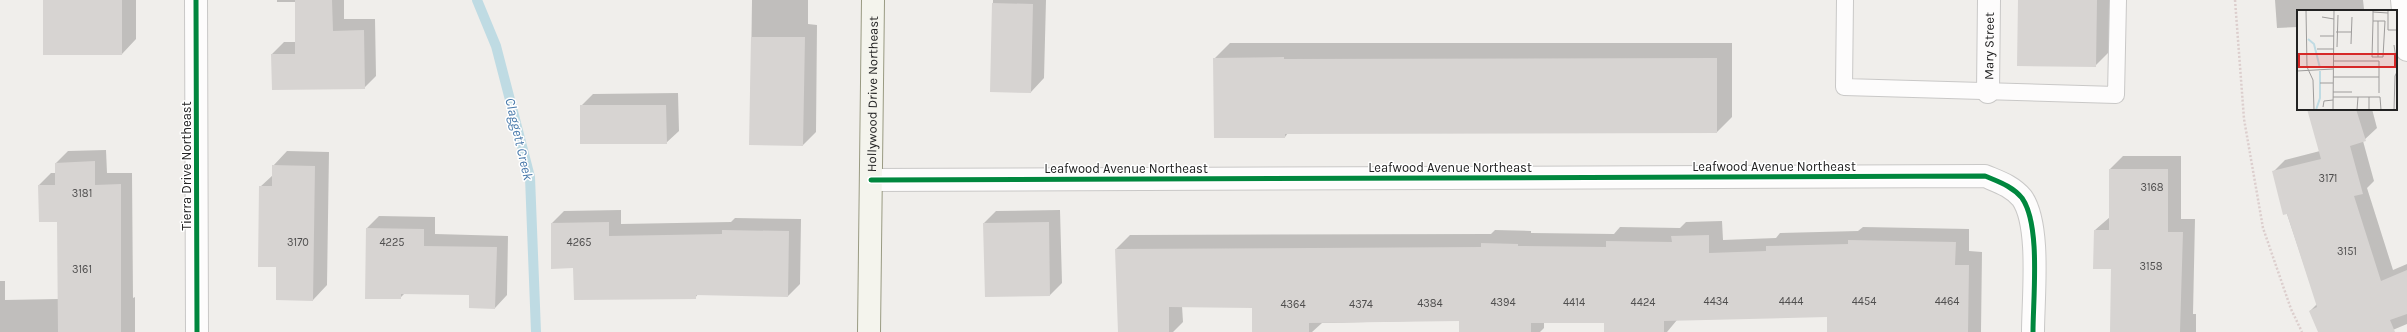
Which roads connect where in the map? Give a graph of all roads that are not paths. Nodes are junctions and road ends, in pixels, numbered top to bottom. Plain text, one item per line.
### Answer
1 (196, 0) edge
2 (873, 0) edge
3 (1845, 0) edge
4 (1989, 0) edge
5 (2118, 0) edge
6 (2402, 0) edge
7 (2407, 50) edge
8 (1988, 92) junction
9 (871, 180) junction
10 (198, 332) edge
11 (869, 332) edge
12 (2033, 332) edge

1 - 10 street, Tierra Drive Northeast
2 - 9 street, Hollywood Drive Northeast
3 - 8 lane
4 - 8 street, Mary Street
5 - 8 lane
6 - 7 street
9 - 11 street, Hollywood Drive Northeast
9 - 12 street, Leafwood Avenue Northeast

